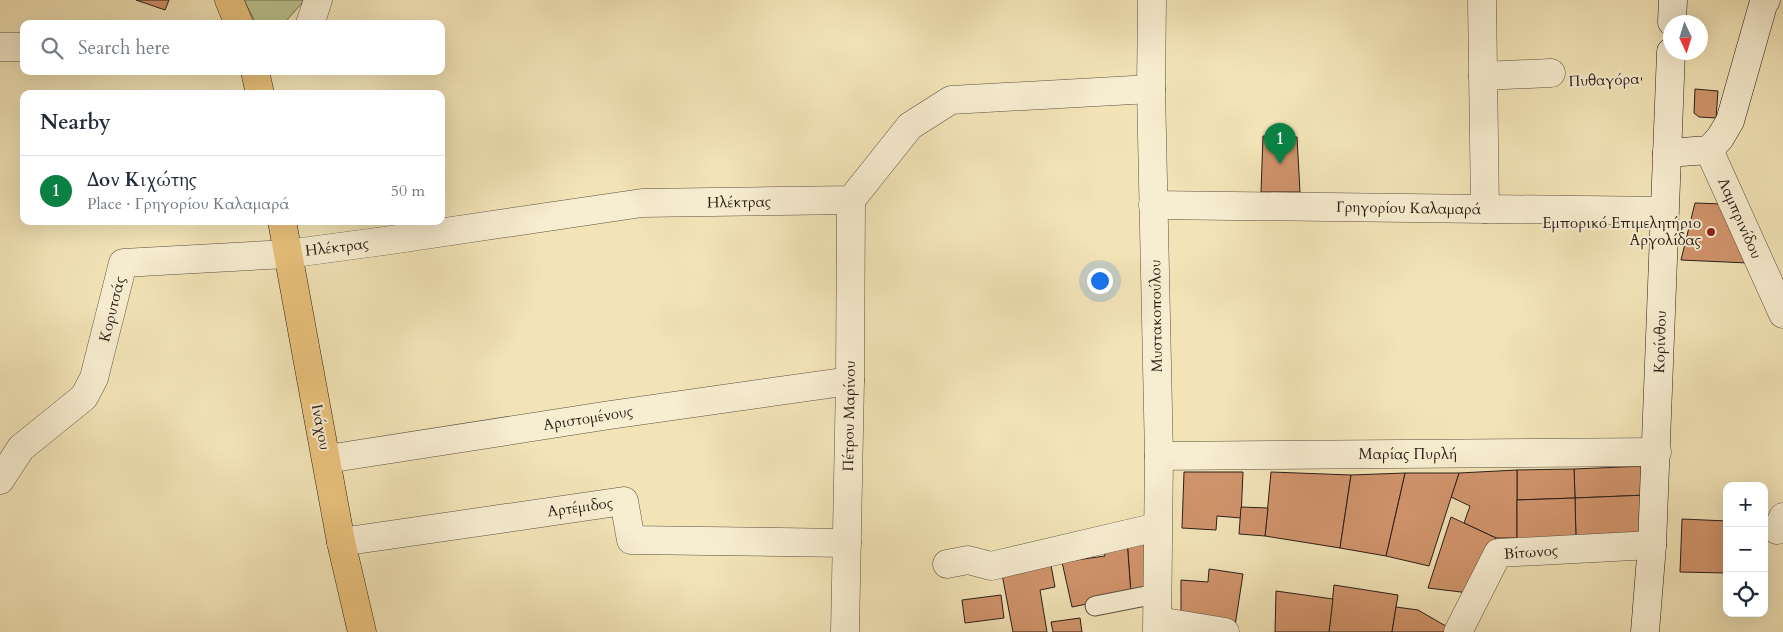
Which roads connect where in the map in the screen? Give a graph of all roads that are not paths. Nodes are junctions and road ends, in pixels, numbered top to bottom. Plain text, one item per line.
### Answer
1 (229, 0) edge
2 (318, 0) edge
3 (1152, 0) edge
4 (1482, 0) edge
5 (1673, 0) edge
6 (1766, 0) edge
7 (1672, 15) edge
8 (237, 20) edge
9 (311, 20) edge
10 (0, 47) edge
11 (20, 47) edge
12 (1671, 65) edge
13 (1551, 73) road end
14 (256, 75) edge
15 (1483, 76) junction
16 (1151, 89) junction
17 (259, 90) edge
18 (1708, 150) junction
19 (1667, 153) junction
20 (851, 200) junction
21 (1153, 205) junction
22 (1484, 209) junction
23 (1664, 210) junction
24 (283, 225) edge
25 (287, 254) junction
26 (1783, 314) edge
27 (850, 380) junction
28 (1656, 452) junction
29 (1159, 456) junction
30 (327, 459) junction
31 (0, 480) edge
32 (1157, 527) junction
33 (341, 542) junction
34 (847, 543) junction
35 (1652, 545) junction
36 (947, 564) dead end
37 (1095, 606) dead end
38 (1157, 616) edge
39 (362, 632) edge
40 (845, 632) edge
41 (1225, 632) edge
42 (1458, 632) edge
43 (1645, 632) edge

1 - 8 main road
2 - 9 street
3 - 16 street, Μυστακοπούλου
4 - 15 street
5 - 7 street
6 - 18 street
10 - 11 street
12 - 19 street, Κορίνθου
13 - 15 street, Πυθαγόρα
14 - 17 main road
15 - 22 street
16 - 20 street
16 - 21 street, Μυστακοπούλου
18 - 19 street
18 - 26 street, Λαμπρινίδου
19 - 23 street, Κορίνθου
20 - 25 street, Ηλέκτρας
20 - 27 street, Πέτρου Μαρίνου
21 - 22 street, Γρηγορίου Καλαμαρά
21 - 29 street, Μυστακοπούλου
22 - 23 street, Γρηγορίου Καλαμαρά
23 - 28 street, Κορίνθου
24 - 25 main road, Ινάχου
25 - 30 main road, Ινάχου
25 - 31 street, Κορυτσάς
27 - 30 street, Αριστομένους
27 - 34 street, Πέτρου Μαρίνου
28 - 29 street, Μαρίας Πυρλή
28 - 35 street, Κορίνθου
29 - 32 street, Μυστακοπούλου
30 - 33 main road, Ινάχου
32 - 36 street
32 - 38 street, Μυστακοπούλου
33 - 34 street, Αρτέμιδος
33 - 39 main road, Ινάχου
34 - 40 street, Πέτρου Μαρίνου
35 - 42 street, Βίτωνος
35 - 43 street, Κορίνθου
37 - 38 lane
38 - 41 street

